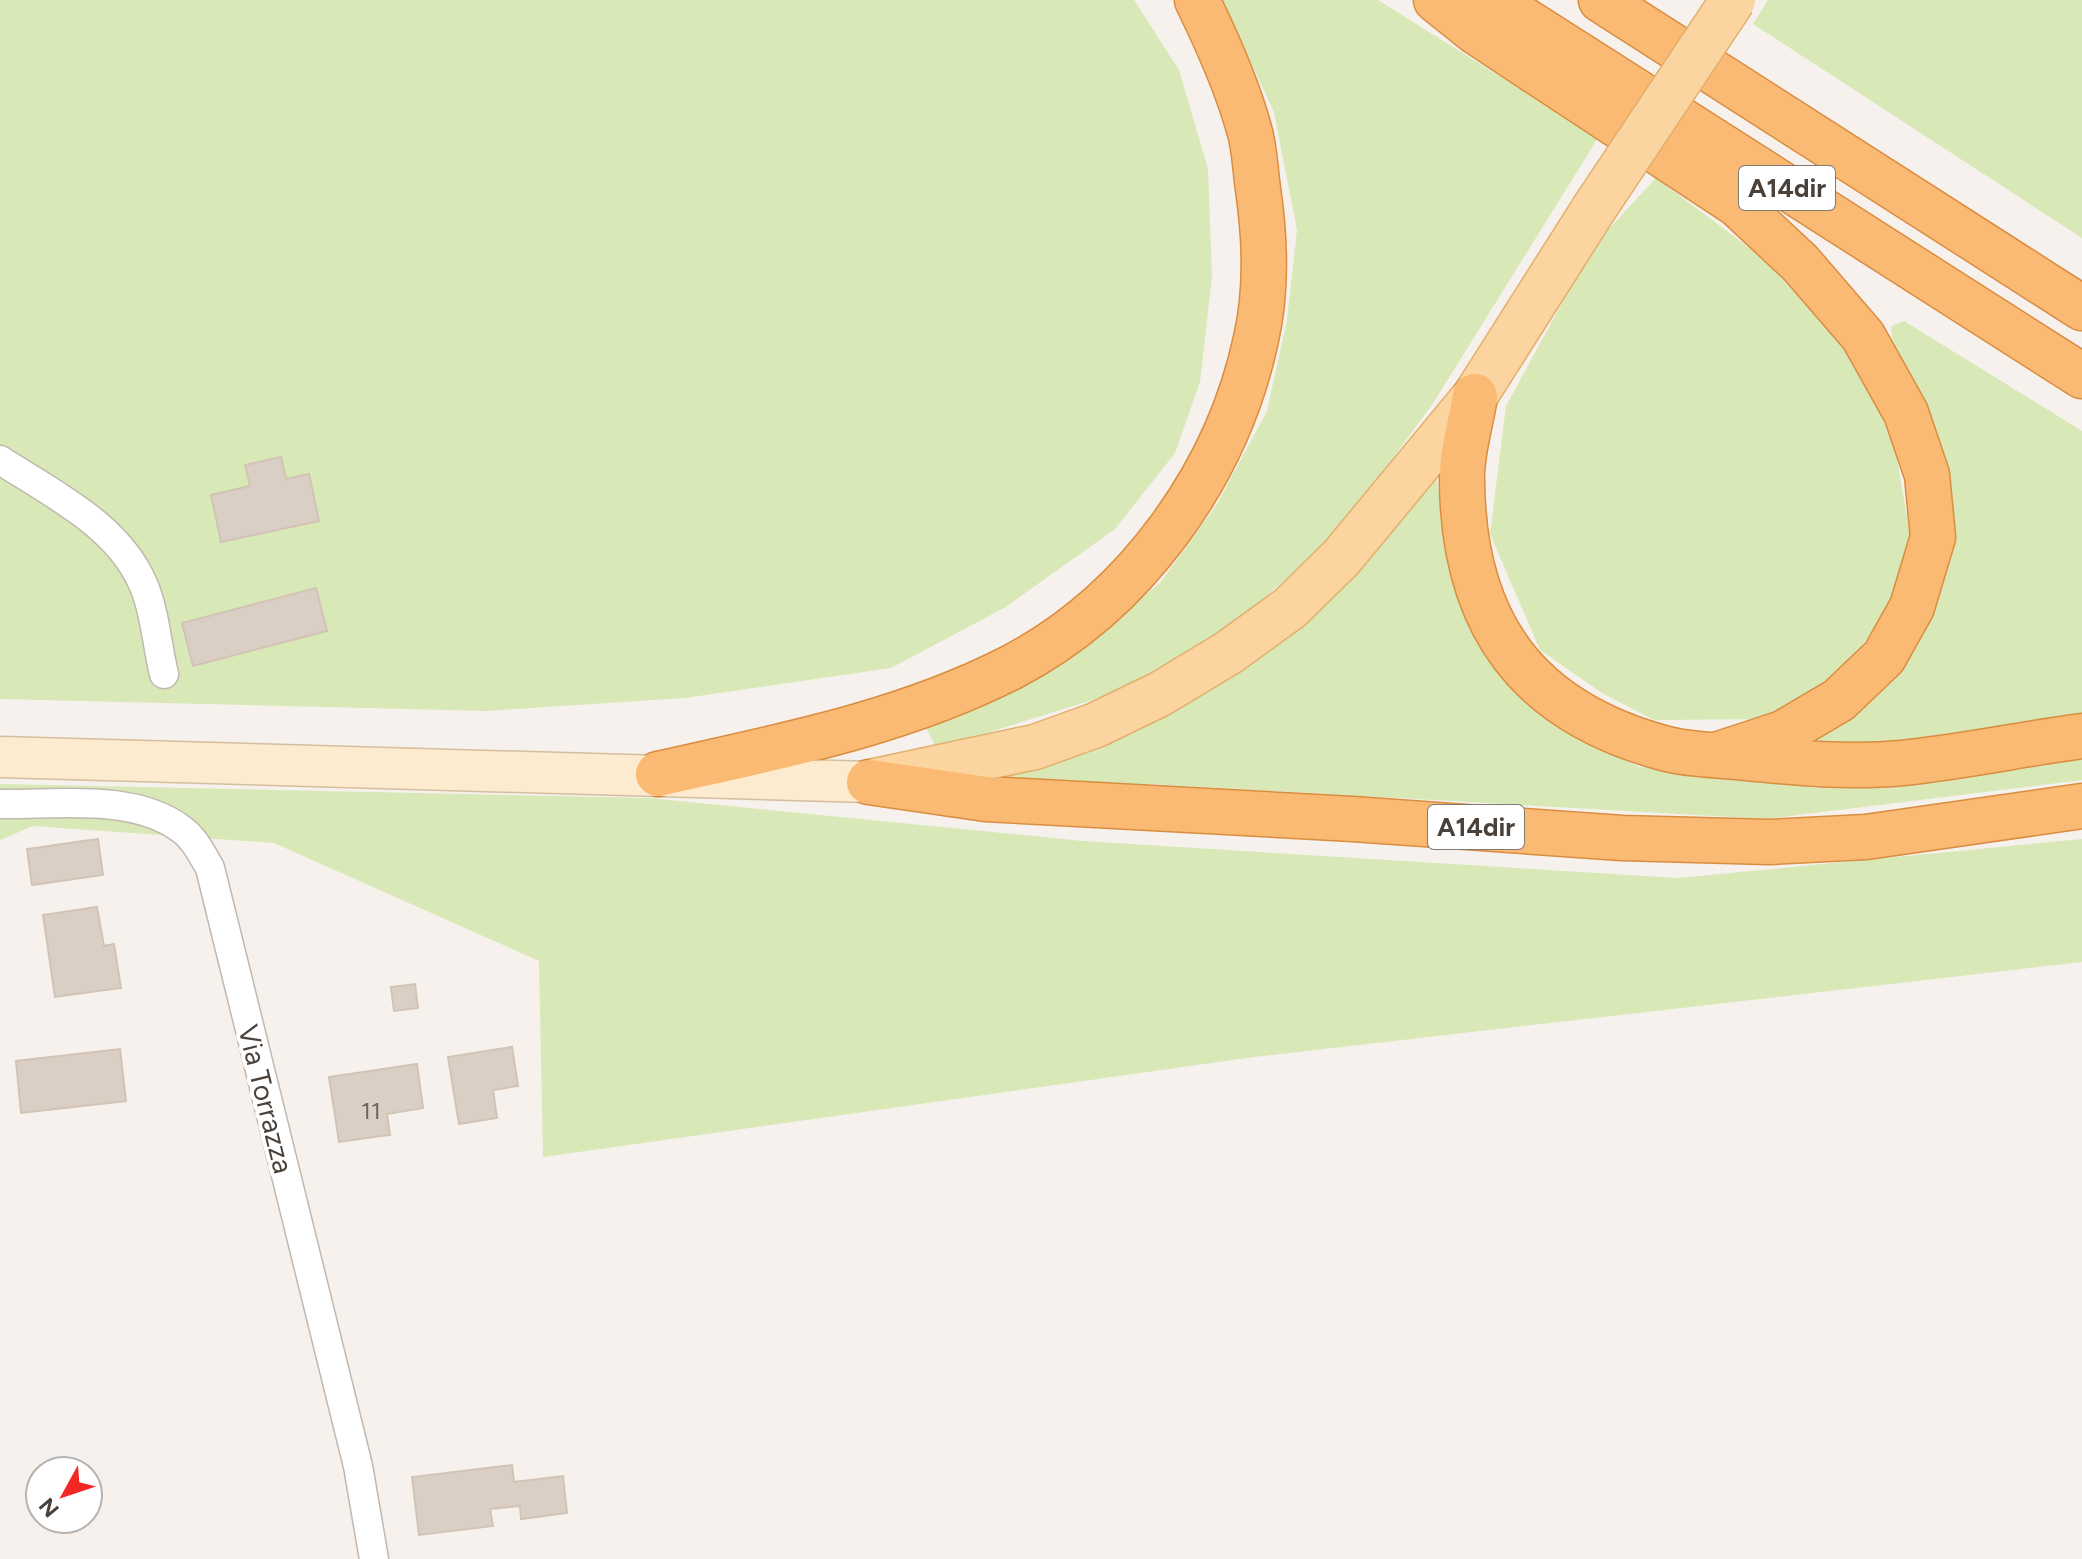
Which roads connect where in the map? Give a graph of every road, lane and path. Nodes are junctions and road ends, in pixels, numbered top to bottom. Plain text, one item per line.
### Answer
1 (1197, 0) edge
2 (1436, 0) edge
3 (1493, 0) edge
4 (1601, 0) edge
5 (1636, 0) edge
6 (1733, 0) edge
7 (1920, 204) junction
8 (2082, 308) edge
9 (2082, 376) edge
10 (1475, 396) junction
11 (0, 460) edge
12 (164, 674) dead end
13 (2082, 736) edge
14 (1716, 755) junction
15 (0, 757) edge
16 (658, 774) junction
17 (869, 782) junction
18 (0, 804) edge
19 (2082, 806) edge
20 (374, 1559) edge

1 - 16 highway, A14dir
2 - 14 highway, A14dir
3 - 9 highway, A14dir
4 - 7 highway, A14dir
5 - 7 highway, A14dir
6 - 10 main road, A14dir, bridge
7 - 8 highway, A14dir
10 - 14 highway, A14dir
10 - 17 main road, A14dir
11 - 12 street
13 - 14 highway, A14dir
15 - 16 main road, A14dir
16 - 17 main road, A14dir
17 - 19 highway, A14dir
18 - 20 street, Via Torrazza

